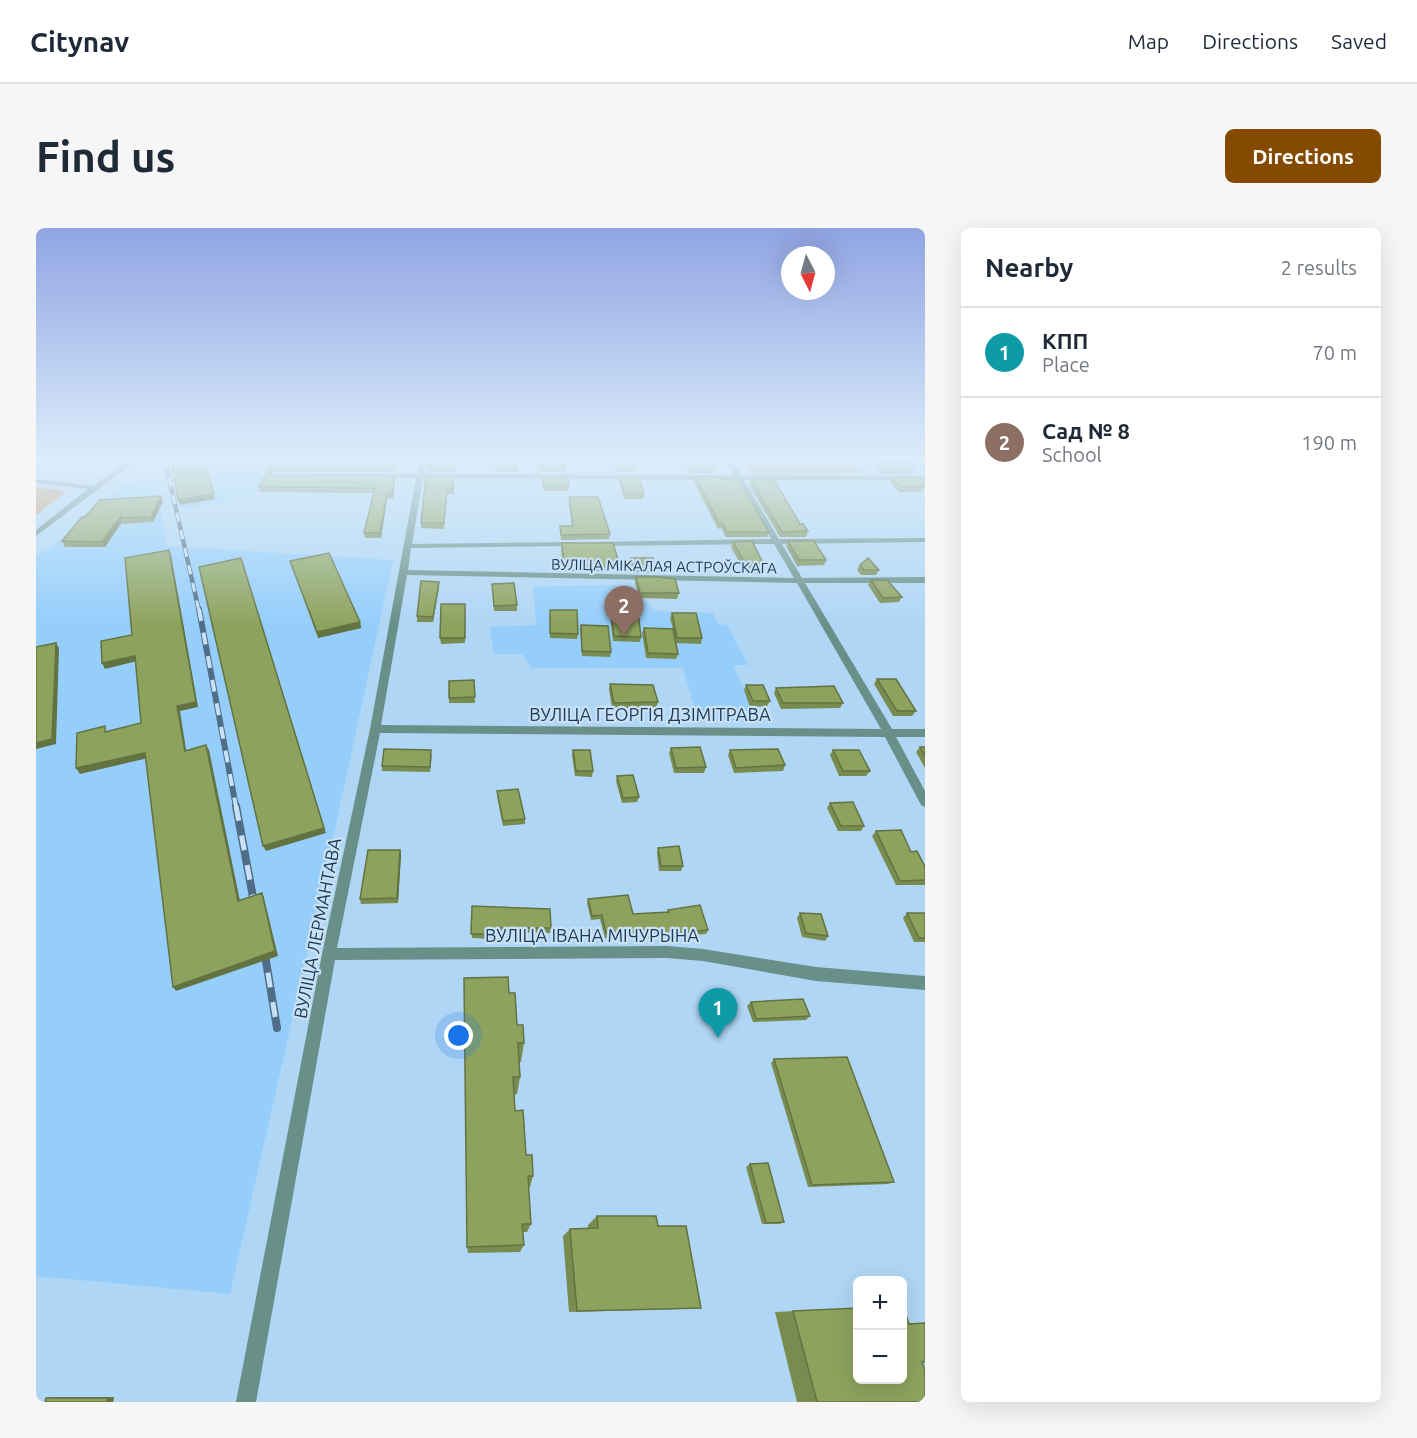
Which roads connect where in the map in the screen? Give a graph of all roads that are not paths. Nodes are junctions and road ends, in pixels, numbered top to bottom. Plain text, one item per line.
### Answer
1 (60, 515) edge
2 (414, 515) edge
3 (761, 515) edge
4 (36, 534) edge
5 (925, 540) edge
6 (776, 542) junction
7 (408, 546) junction
8 (403, 572) junction
9 (925, 580) edge
10 (801, 581) junction
11 (375, 729) junction
12 (888, 732) junction
13 (925, 733) edge
14 (925, 802) edge
15 (329, 954) junction
16 (925, 983) edge
17 (246, 1402) edge

1 - 4 street
2 - 7 street, ВУЛІЦА ЛЕРМАНТАВА
3 - 6 street
5 - 6 street
6 - 7 street
6 - 10 street
7 - 8 street, ВУЛІЦА ЛЕРМАНТАВА
8 - 10 street, ВУЛІЦА МІКАЛАЯ АСТРОЎСКАГА
8 - 11 street, ВУЛІЦА ЛЕРМАНТАВА
9 - 10 street, ВУЛІЦА МІКАЛАЯ АСТРОЎСКАГА
10 - 12 street
11 - 12 street, ВУЛІЦА ГЕОРГІЯ ДЗІМІТРАВА
11 - 15 street, ВУЛІЦА ЛЕРМАНТАВА
12 - 13 street, ВУЛІЦА ГЕОРГІЯ ДЗІМІТРАВА
12 - 14 street
15 - 16 street, ВУЛІЦА ІВАНА МІЧУРЫНА
15 - 17 street, ВУЛІЦА ЛЕРМАНТАВА

